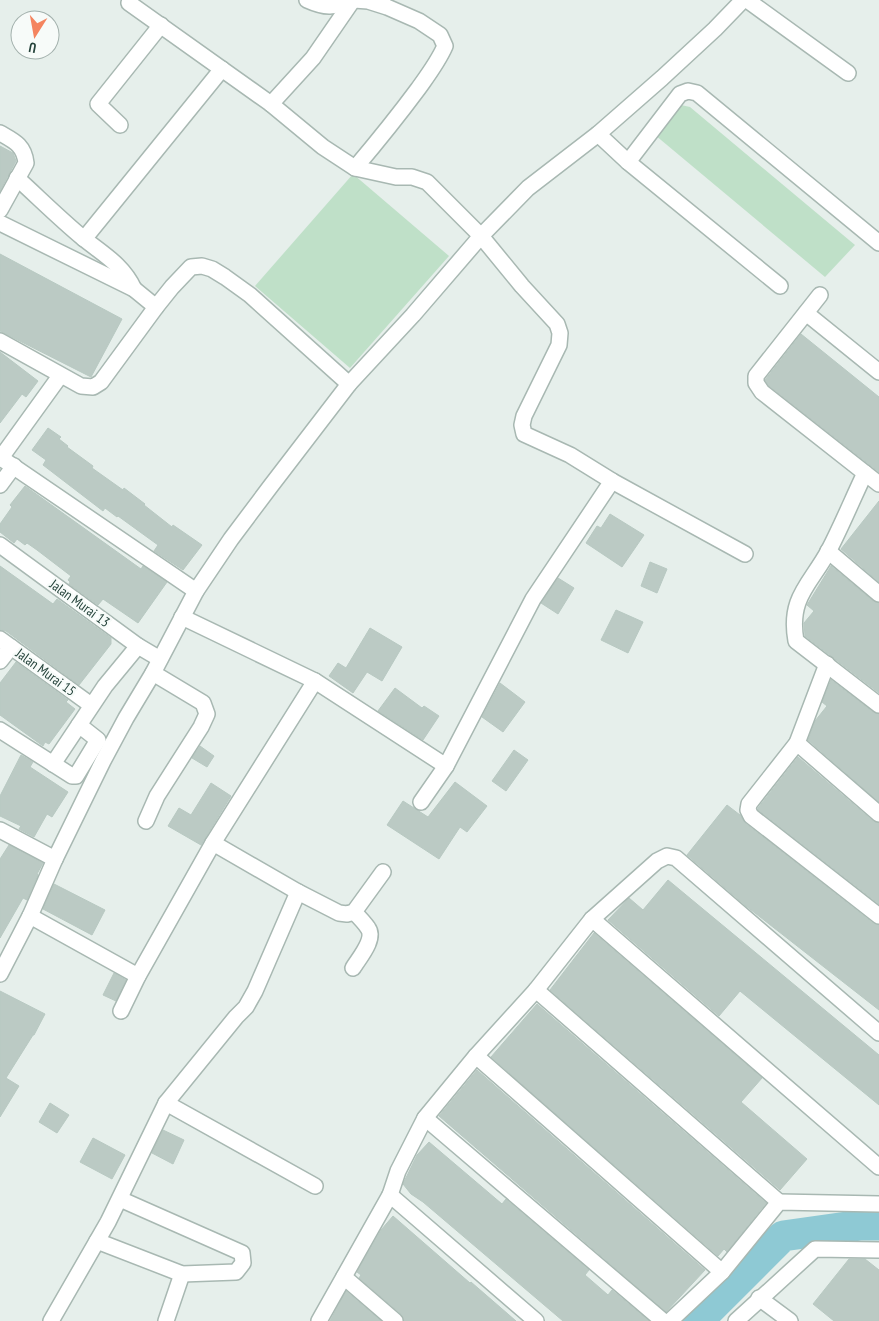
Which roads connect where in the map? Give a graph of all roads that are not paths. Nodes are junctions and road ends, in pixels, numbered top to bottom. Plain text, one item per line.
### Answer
1 (307, 0) edge
2 (359, 0) edge
3 (743, 0) edge
4 (747, 0) edge
5 (128, 1) edge
6 (161, 25) junction
7 (222, 69) junction
8 (848, 72) dead end
9 (271, 104) junction
10 (120, 124) dead end
11 (0, 133) edge
12 (598, 134) junction
13 (628, 162) junction
14 (355, 168) junction
15 (17, 178) junction
16 (0, 210) edge
17 (0, 223) edge
18 (481, 236) junction
19 (84, 239) junction
20 (879, 243) edge
21 (780, 286) dead end
22 (134, 289) junction
23 (820, 295) dead end
24 (156, 307) junction
25 (806, 313) junction
26 (0, 341) edge
27 (879, 372) edge
28 (60, 376) junction
29 (349, 384) junction
30 (5, 461) edge
31 (866, 472) junction
32 (612, 481) junction
33 (879, 484) edge
34 (0, 485) edge
35 (0, 545) edge
36 (828, 551) junction
37 (745, 554) dead end
38 (196, 591) junction
39 (879, 594) edge
40 (182, 617) junction
41 (6, 643) edge
42 (138, 646) junction
43 (160, 659) junction
44 (0, 661) edge
45 (827, 664) junction
46 (153, 674) junction
47 (315, 681) junction
48 (91, 705) junction
49 (879, 705) edge
50 (79, 725) junction
51 (0, 730) edge
52 (797, 743) junction
53 (53, 764) junction
54 (446, 766) junction
55 (421, 802) dead end
56 (879, 814) edge
57 (146, 821) dead end
58 (0, 830) edge
59 (213, 843) junction
60 (54, 859) junction
61 (383, 872) dead end
62 (298, 892) junction
63 (354, 912) junction
64 (30, 916) junction
65 (879, 916) edge
66 (592, 919) junction
67 (353, 968) dead end
68 (0, 974) edge
69 (138, 976) junction
70 (536, 990) junction
71 (121, 1011) dead end
72 (879, 1033) edge
73 (476, 1056) junction
74 (166, 1103) junction
75 (425, 1118) junction
76 (879, 1167) edge
77 (315, 1186) dead end
78 (390, 1195) junction
79 (120, 1199) junction
80 (779, 1202) junction
81 (879, 1204) edge
82 (97, 1241) junction
83 (872, 1249) edge
84 (879, 1261) edge
85 (722, 1272) junction
86 (182, 1274) junction
87 (344, 1277) junction
88 (759, 1298) junction
89 (51, 1321) edge
90 (166, 1321) edge
91 (319, 1321) edge
92 (395, 1321) edge
93 (536, 1321) edge
94 (663, 1321) edge
95 (670, 1321) edge
96 (736, 1321) edge
97 (790, 1321) edge

1 - 2 street
2 - 9 street
2 - 14 street
3 - 12 street
4 - 8 street
5 - 6 street
6 - 7 street
6 - 10 street
7 - 9 street
7 - 19 street
9 - 14 street
11 - 15 street
12 - 13 street
12 - 18 street
13 - 20 street
13 - 21 street
14 - 18 street
15 - 16 street
15 - 19 street
17 - 22 street
18 - 29 street
18 - 32 street
19 - 22 street
22 - 24 street
23 - 25 street
24 - 28 street
24 - 29 street
25 - 27 street
25 - 31 street
26 - 28 street
28 - 30 street
29 - 38 street
30 - 34 street
30 - 38 street
31 - 33 street
31 - 36 street
32 - 37 street
32 - 54 street
35 - 42 street, Jalan Murai 13
36 - 39 street
36 - 45 street
38 - 40 street
40 - 43 street
40 - 47 street
41 - 44 street
41 - 48 street, Jalan Murai 15
42 - 43 street, Jalan Murai 13
42 - 48 street
43 - 46 street
45 - 49 street
45 - 52 street
46 - 57 street
46 - 60 street
47 - 54 street
47 - 59 street
48 - 50 street
50 - 53 street
50 - 53 street
51 - 53 street
52 - 56 street
52 - 65 street
54 - 55 street
58 - 60 street
59 - 62 street
59 - 69 street
60 - 64 street
61 - 63 street
62 - 63 street
62 - 74 street
63 - 67 street
64 - 68 street
64 - 69 street
66 - 70 street
66 - 72 street
66 - 76 street
69 - 71 street
70 - 73 street
70 - 80 street
73 - 75 street
73 - 85 street
74 - 77 street
74 - 79 street
75 - 78 street
75 - 94 street
78 - 87 street
78 - 93 street
79 - 82 street
79 - 86 street
80 - 81 street
80 - 85 street
82 - 86 street
82 - 89 street
83 - 84 street
83 - 88 street
85 - 95 street
86 - 90 street
87 - 91 street
87 - 92 street
88 - 96 street
88 - 97 street

